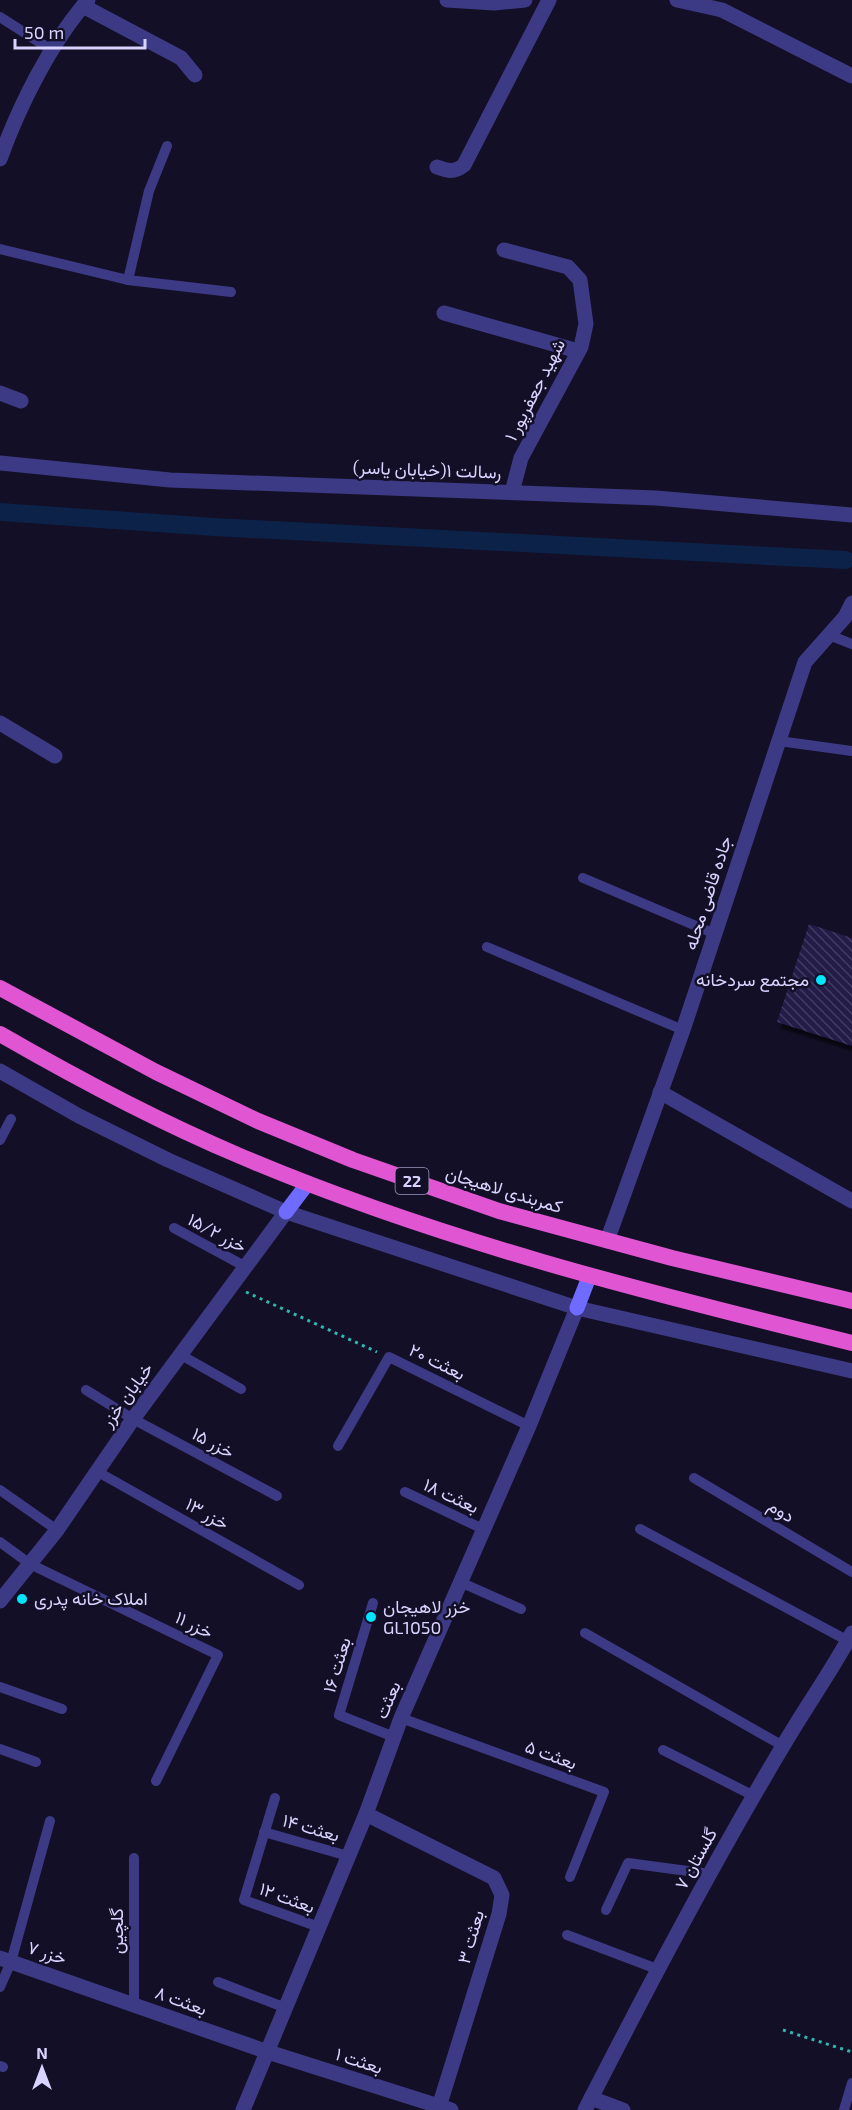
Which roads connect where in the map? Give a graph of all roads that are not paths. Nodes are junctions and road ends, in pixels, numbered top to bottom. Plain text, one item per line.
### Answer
1 (447, 0) edge
2 (525, 0) edge
3 (549, 0) edge
4 (677, 0) edge
5 (85, 3) edge
6 (0, 16) edge
7 (53, 51) junction
8 (195, 75) dead end
9 (852, 76) edge
10 (5, 130) edge
11 (166, 146) dead end
12 (0, 159) edge
13 (437, 167) dead end
14 (0, 249) edge
15 (504, 250) dead end
16 (128, 279) junction
17 (231, 292) dead end
18 (444, 314) dead end
19 (578, 351) junction
20 (0, 393) edge
21 (21, 401) dead end
22 (0, 463) edge
23 (512, 492) junction
24 (852, 515) edge
25 (852, 603) edge
26 (829, 635) junction
27 (852, 644) edge
28 (0, 723) edge
29 (778, 741) junction
30 (852, 751) edge
31 (55, 756) dead end
32 (583, 878) dead end
33 (715, 934) junction
34 (487, 947) dead end
35 (0, 988) edge
36 (683, 1030) junction
37 (0, 1034) edge
38 (0, 1071) edge
39 (660, 1092) junction
40 (11, 1119) dead end
41 (0, 1140) edge
42 (308, 1183) junction
43 (852, 1201) edge
44 (286, 1212) junction
45 (174, 1228) dead end
46 (607, 1241) junction
47 (246, 1267) junction
48 (589, 1276) junction
49 (852, 1301) edge
50 (577, 1308) junction
51 (852, 1343) edge
52 (181, 1355) junction
53 (852, 1371) edge
54 (240, 1389) dead end
55 (86, 1390) dead end
56 (133, 1419) junction
57 (529, 1426) junction
58 (338, 1446) dead end
59 (98, 1472) junction
60 (694, 1479) dead end
61 (0, 1490) edge
62 (405, 1492) dead end
63 (277, 1496) dead end
64 (483, 1529) junction
65 (640, 1529) dead end
66 (57, 1530) junction
67 (0, 1542) edge
68 (30, 1564) junction
69 (852, 1572) edge
70 (460, 1582) junction
71 (299, 1585) dead end
72 (0, 1601) edge
73 (373, 1603) dead end
74 (521, 1609) dead end
75 (585, 1632) dead end
76 (851, 1639) edge
77 (0, 1687) edge
78 (62, 1709) dead end
79 (401, 1718) junction
80 (394, 1737) junction
81 (783, 1746) junction
82 (0, 1749) edge
83 (663, 1750) dead end
84 (36, 1762) dead end
85 (156, 1781) dead end
86 (754, 1796) junction
87 (275, 1798) dead end
88 (366, 1814) junction
89 (50, 1821) dead end
90 (264, 1832) junction
91 (348, 1856) junction
92 (134, 1858) dead end
93 (710, 1874) junction
94 (570, 1877) dead end
95 (606, 1910) dead end
96 (319, 1927) junction
97 (567, 1935) dead end
98 (6, 1960) edge
99 (657, 1969) junction
100 (218, 1982) dead end
101 (82, 1986) joint
102 (0, 1987) edge
103 (134, 2004) junction
104 (286, 2008) junction
105 (268, 2052) junction
106 (852, 2083) edge
107 (588, 2104) edge
108 (443, 2109) edge
109 (243, 2110) edge
110 (623, 2110) edge
111 (844, 2110) edge

1 - 2 street
3 - 13 street
4 - 9 street
5 - 7 street
5 - 8 street
6 - 7 lane
7 - 10 street
10 - 12 street
11 - 16 lane
14 - 16 lane
15 - 19 street, شهید جعفرپور ۱
16 - 17 lane
18 - 19 street
19 - 23 street, شهید جعفرپور ۱
20 - 21 street
22 - 23 street, رسالت ۱(خیابان یاسر)
23 - 24 street, رسالت ۱(خیابان یاسر)
25 - 26 street, جاده قاضی محله
26 - 27 lane
26 - 29 street, جاده قاضی محله
28 - 31 street
29 - 30 lane
29 - 33 street, جاده قاضی محله
32 - 33 lane
33 - 36 street, جاده قاضی محله
34 - 36 lane
35 - 46 highway, کمربندی لاهیجان / 22
36 - 39 street, جاده قاضی محله
37 - 42 highway, 22
38 - 44 street
39 - 43 street
39 - 46 street, جاده قاضی محله
40 - 41 lane
42 - 44 main road
42 - 48 highway, 22
44 - 47 street, خیابان خزر
44 - 50 street
45 - 47 lane, خزر ۱۵/۲
46 - 49 highway, کمربندی لاهیجان / 22
47 - 52 street, خیابان خزر
48 - 50 main road
48 - 51 highway, 22
50 - 53 street
50 - 57 street, بعثت
52 - 54 lane
52 - 56 street, خیابان خزر
55 - 56 lane, خزر ۱۵
56 - 59 street, خیابان خزر
56 - 63 lane, خزر ۱۵
57 - 58 lane, بعثت ۲۰
57 - 64 street, بعثت
59 - 66 street, خیابان خزر
59 - 71 lane, خزر ۱۳
60 - 69 lane, دوم
61 - 66 lane
62 - 64 lane, بعثت ۱۸
64 - 70 street, بعثت
65 - 76 lane
66 - 68 street, خیابان خزر
67 - 68 lane
68 - 72 street, خیابان خزر
68 - 85 lane, خزر ۱۱
70 - 74 lane
70 - 79 street, بعثت
73 - 80 lane, بعثت ۱۶
75 - 81 lane
76 - 81 street, گلستان ۷
77 - 78 lane
79 - 80 street, بعثت
79 - 94 lane, بعثت ۵
80 - 88 street, بعثت
81 - 86 street, گلستان ۷
82 - 84 lane
83 - 86 lane
86 - 93 street, گلستان ۷
87 - 90 lane
88 - 91 street, بعثت
88 - 108 street, بعثت ۳
89 - 98 lane
90 - 91 lane, بعثت ۱۴
90 - 96 lane, بعثت ۱۲
91 - 96 street, بعثت
92 - 103 lane, گلچین
93 - 95 lane
93 - 99 street, گلستان ۷
96 - 104 street, بعثت
97 - 99 lane
98 - 101 street, خزر ۷
98 - 102 lane
99 - 107 street, گلستان ۷
100 - 104 lane
101 - 103 street, بعثت ۸
103 - 105 street, بعثت ۸
104 - 105 street, بعثت
105 - 108 street, بعثت ۱
105 - 109 street, بعثت
106 - 111 lane
107 - 110 street

